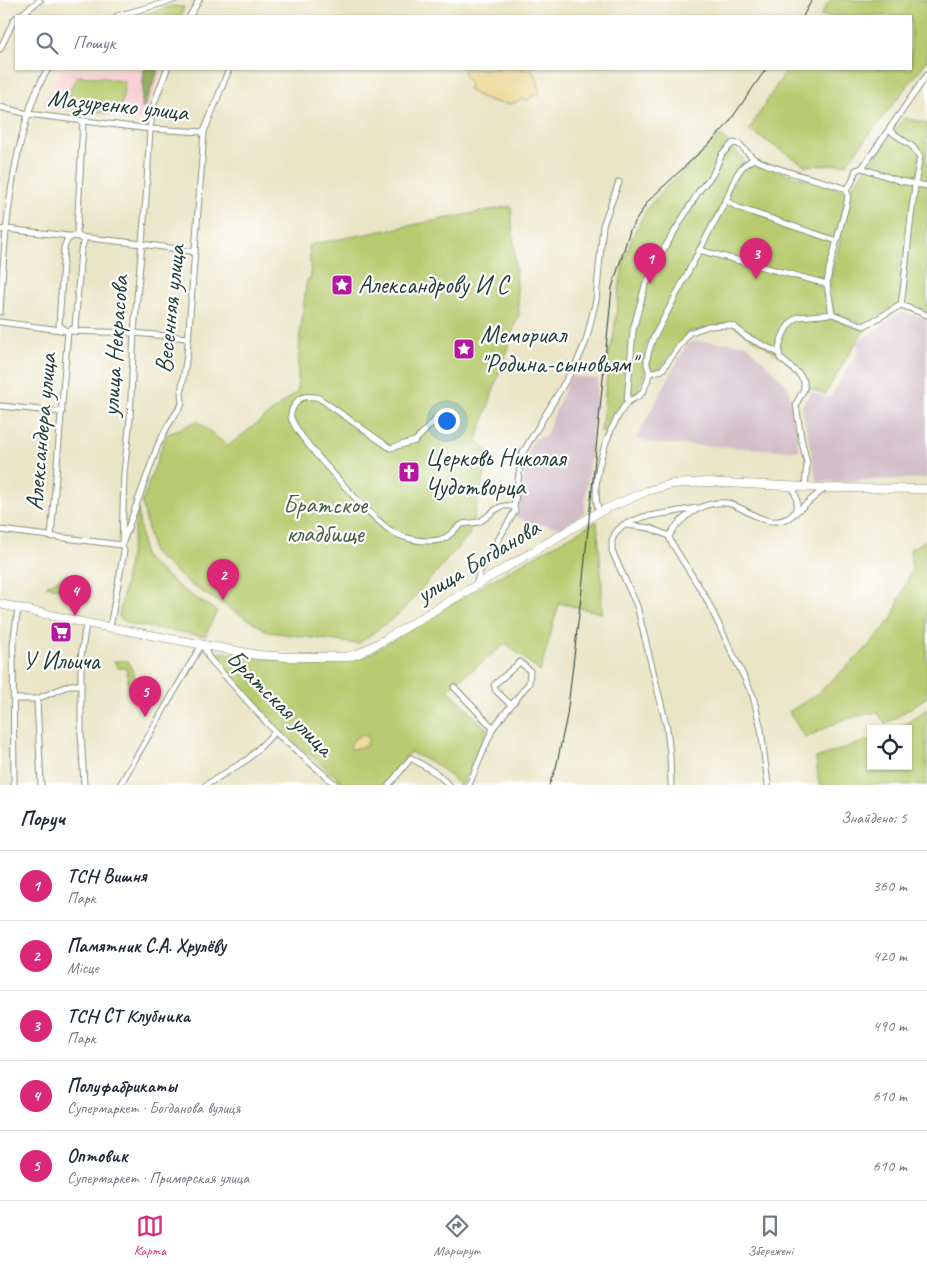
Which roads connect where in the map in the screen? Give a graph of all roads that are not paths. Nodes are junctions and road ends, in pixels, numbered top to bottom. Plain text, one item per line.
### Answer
1 (40, 0) edge
2 (174, 0) edge
3 (199, 0) edge
4 (20, 15) edge
5 (121, 15) edge
6 (191, 15) edge
7 (15, 19) edge
8 (0, 35) edge
9 (4, 40) junction
10 (0, 49) edge
11 (47, 70) edge
12 (167, 70) edge
13 (229, 70) edge
14 (927, 75) edge
15 (0, 107) edge
16 (28, 114) junction
17 (83, 120) junction
18 (150, 128) junction
19 (889, 130) junction
20 (204, 132) junction
21 (927, 155) edge
22 (920, 157) junction
23 (754, 158) junction
24 (862, 168) junction
25 (619, 182) dead end
26 (915, 185) junction
27 (927, 186) edge
28 (846, 189) junction
29 (725, 200) junction
30 (7, 229) junction
31 (0, 230) edge
32 (76, 234) junction
33 (836, 241) junction
34 (141, 244) junction
35 (699, 250) junction
36 (195, 252) junction
37 (827, 284) junction
38 (901, 305) junction
39 (0, 312) edge
40 (832, 314) junction
41 (927, 315) edge
42 (0, 322) edge
43 (68, 331) junction
44 (134, 333) junction
45 (188, 338) junction
46 (779, 353) junction
47 (650, 373) junction
48 (627, 402) junction
49 (0, 406) edge
50 (62, 412) junction
51 (439, 416) dead end
52 (793, 487) junction
53 (805, 488) junction
54 (825, 488) junction
55 (927, 489) edge
56 (514, 506) junction
57 (698, 508) junction
58 (599, 512) junction
59 (794, 515) junction
60 (623, 525) junction
61 (0, 530) edge
62 (51, 536) junction
63 (669, 536) junction
64 (122, 545) junction
65 (476, 585) junction
66 (0, 604) edge
67 (18, 608) junction
68 (86, 623) junction
69 (110, 627) junction
70 (202, 644) junction
71 (81, 685) junction
72 (454, 686) dead end
73 (14, 699) junction
74 (37, 699) junction
75 (510, 705) junction
76 (493, 728) junction
77 (275, 732) junction
78 (472, 783) edge
79 (14, 785) edge
80 (42, 785) edge
81 (84, 785) edge
82 (120, 785) edge
83 (206, 785) edge
84 (336, 785) edge
85 (389, 785) edge
86 (449, 785) edge
87 (670, 785) edge
88 (768, 785) edge

1 - 4 street
2 - 5 street
3 - 6 street
7 - 9 street
8 - 9 street
9 - 10 street
11 - 16 street
12 - 18 street, улица Некрасова
13 - 20 street, Весенняя улица
14 - 19 street
15 - 16 street, Мазуренко улица
16 - 17 street, Мазуренко улица
16 - 30 street
17 - 18 street, Мазуренко улица
17 - 32 street, Александера улица
18 - 20 street, Мазуренко улица
18 - 34 street, улица Некрасова
19 - 22 street
19 - 24 street
20 - 36 street, Весенняя улица
21 - 22 street
22 - 26 street
23 - 28 street
23 - 29 street
23 - 48 street
24 - 26 street
24 - 28 street
25 - 56 street
26 - 27 street
26 - 38 street
28 - 33 street
29 - 33 street
29 - 35 street
30 - 31 street
30 - 32 street
30 - 39 street
32 - 34 street
32 - 43 street, Александера улица
32 - 43 street, Александера улица
33 - 37 street
34 - 36 street
34 - 44 street, улица Некрасова
35 - 37 street
35 - 47 street
36 - 45 street, Весенняя улица
37 - 40 street
38 - 40 street
38 - 41 street
40 - 46 street
42 - 43 street
43 - 44 street
43 - 50 street, Александера улица
44 - 45 street
44 - 64 street, улица Некрасова
45 - 64 street, Весенняя улица
46 - 47 street
46 - 53 street
47 - 48 street
48 - 58 street
49 - 50 street
50 - 62 street, Александера улица
51 - 56 street
52 - 53 main road, улица Богданова
52 - 58 main road, улица Богданова
52 - 59 street
53 - 54 main road, улица Богданова
54 - 55 main road, улица Богданова
54 - 59 street
56 - 65 street
57 - 59 street
57 - 60 street
57 - 63 street
58 - 65 main road, улица Богданова
60 - 63 street
60 - 87 street
61 - 62 street
62 - 64 street
63 - 88 street
64 - 69 street, улица Некрасова
65 - 70 main road, улица Богданова
66 - 67 main road, улица Богданова
67 - 68 main road, улица Богданова
67 - 73 street
68 - 69 main road, улица Богданова
68 - 71 street
69 - 70 main road, улица Богданова
70 - 77 street, Братская улица
70 - 82 street
71 - 74 street
71 - 81 street
72 - 76 street
73 - 74 street
73 - 79 street
74 - 80 street
75 - 75 street
75 - 76 street
76 - 78 street
77 - 83 street
77 - 84 street, Братская улица
85 - 86 street

